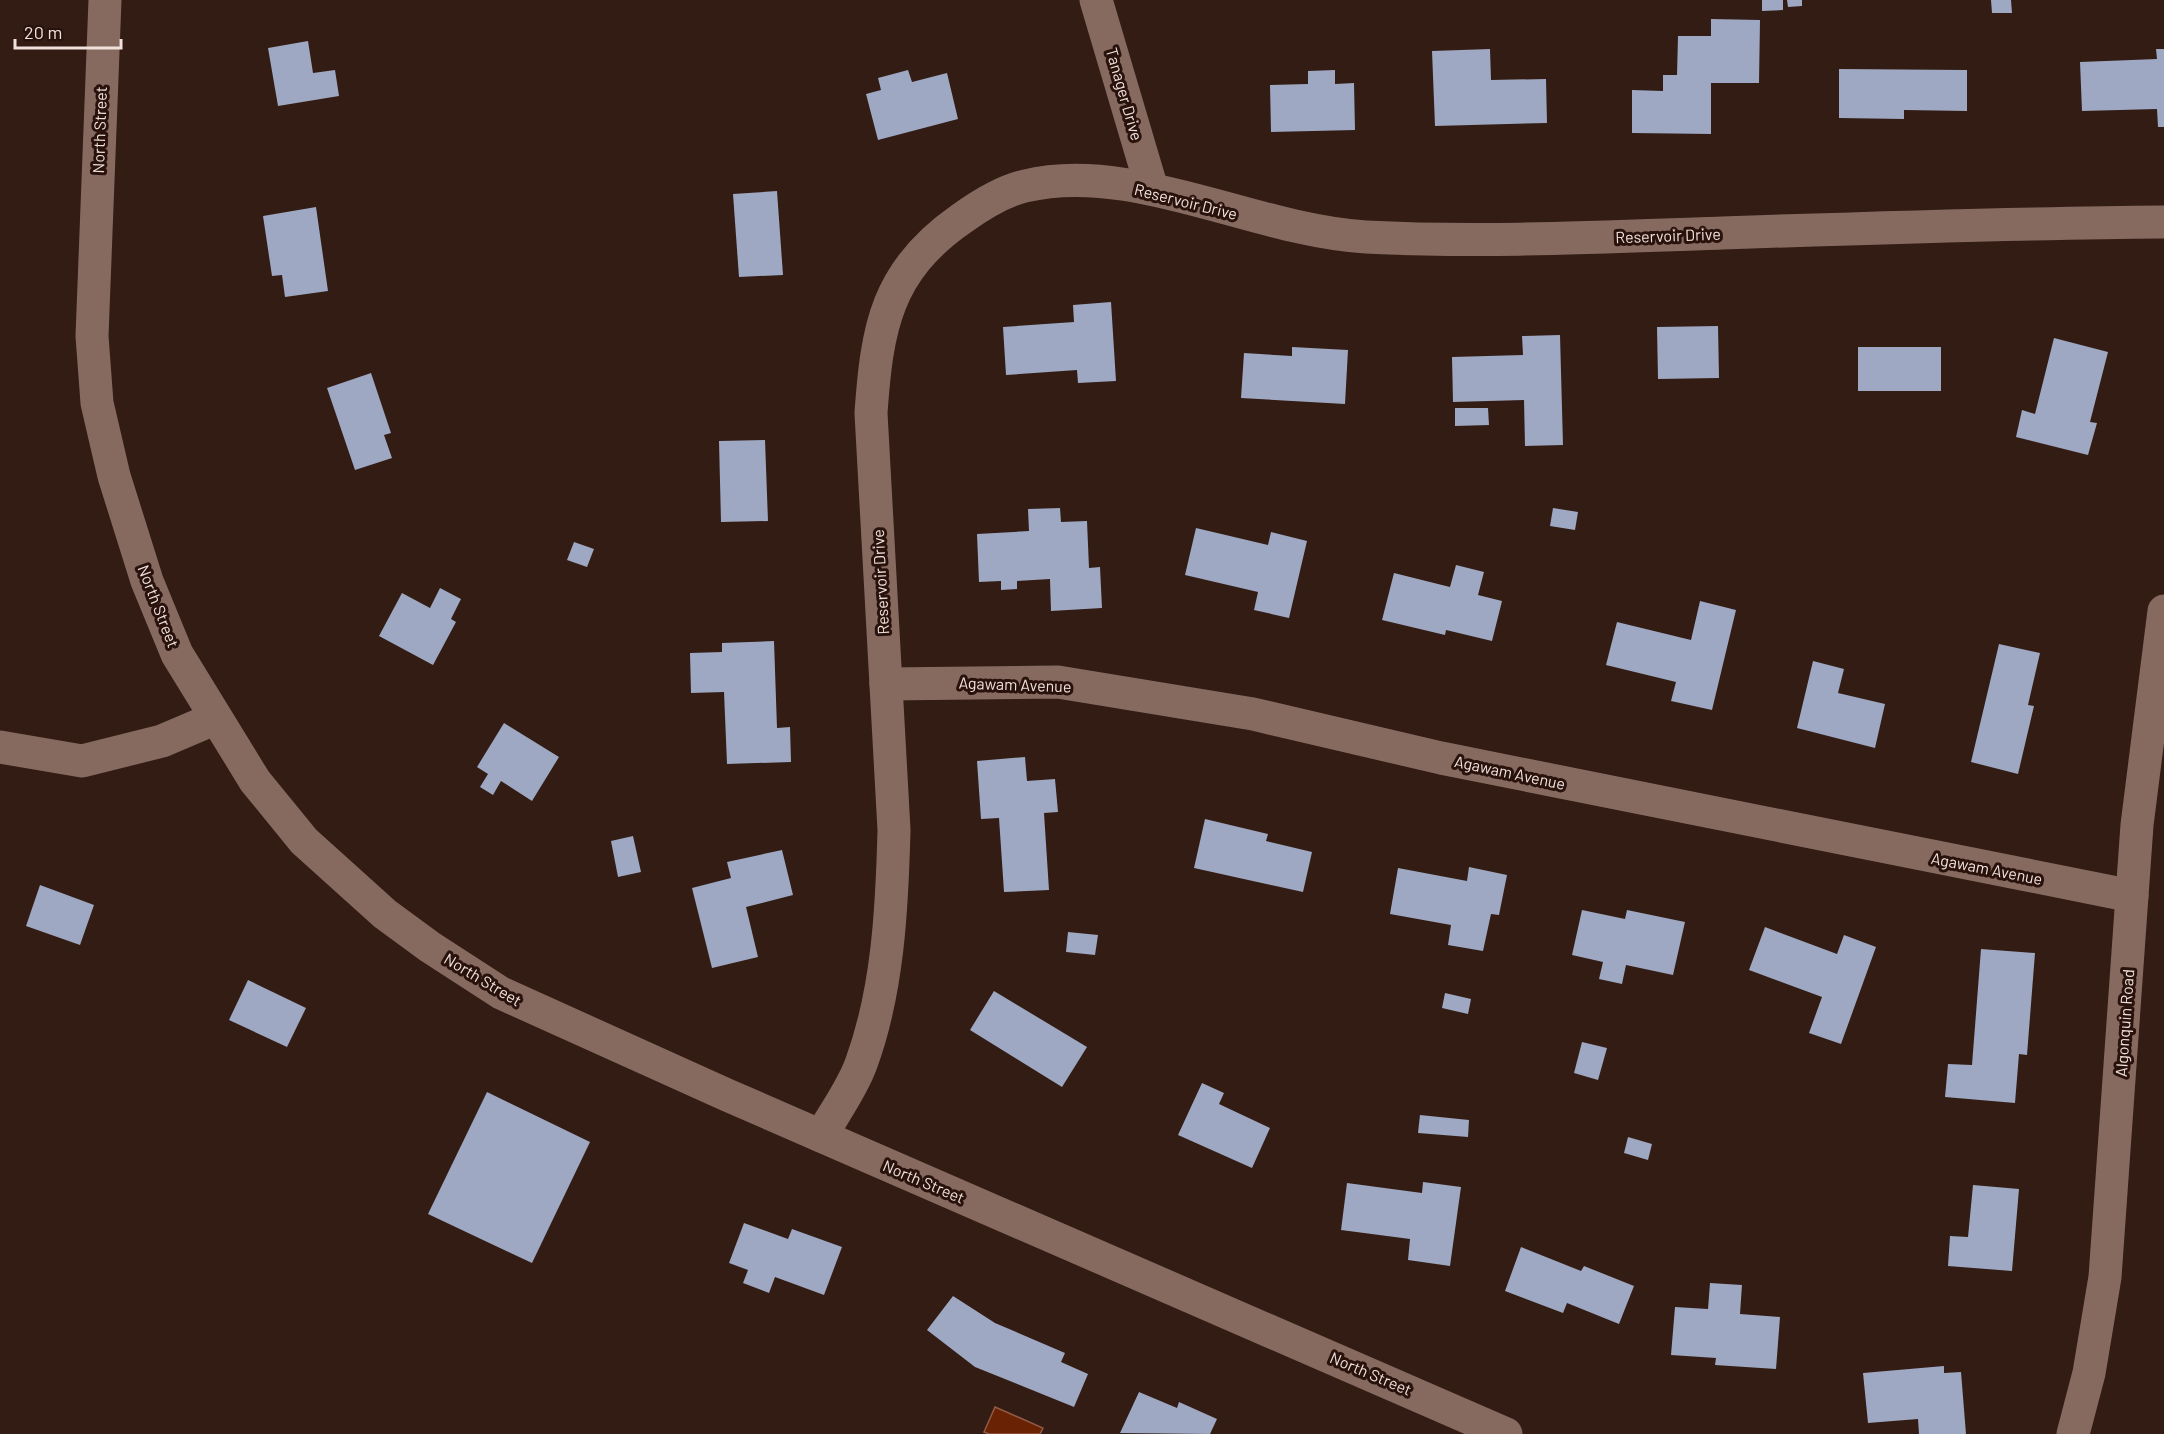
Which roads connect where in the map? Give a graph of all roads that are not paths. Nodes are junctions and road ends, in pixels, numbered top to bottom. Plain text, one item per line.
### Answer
1 (105, 0) edge
2 (1096, 0) edge
3 (1152, 189) junction
4 (2164, 222) edge
5 (2164, 611) edge
6 (886, 684) junction
7 (216, 718) junction
8 (0, 747) edge
9 (2132, 896) junction
10 (821, 1136) junction
11 (1506, 1434) edge
12 (2073, 1434) edge

1 - 7 street, North Street
2 - 3 street, Tanager Drive
3 - 4 street, Reservoir Drive
3 - 6 street, Reservoir Drive
5 - 9 street, Algonquin Road
6 - 9 street, Agawam Avenue
6 - 10 street, Reservoir Drive
7 - 8 street
7 - 10 street, North Street
9 - 12 street, Algonquin Road
10 - 11 street, North Street

